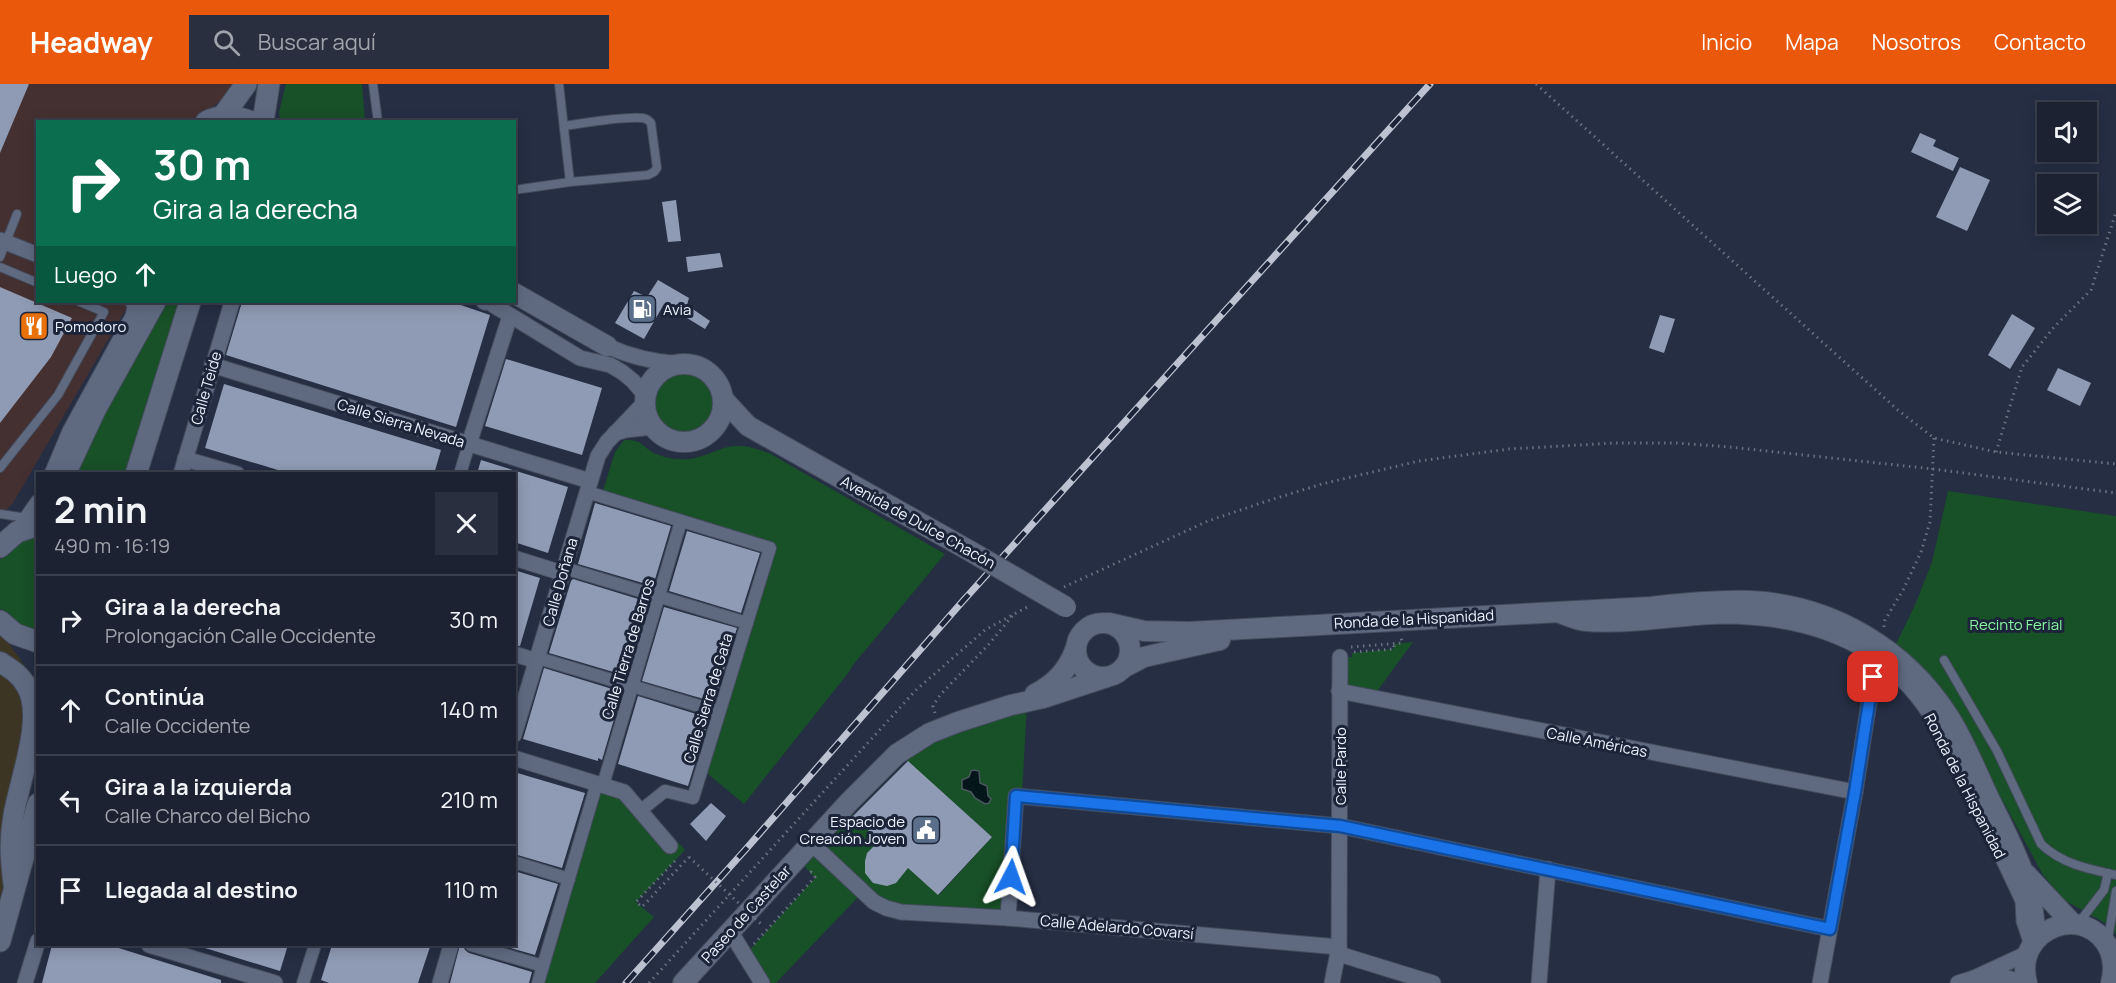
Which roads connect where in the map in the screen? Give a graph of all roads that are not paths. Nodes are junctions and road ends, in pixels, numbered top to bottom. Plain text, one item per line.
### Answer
1 (246, 84) edge
2 (269, 84) edge
3 (374, 84) edge
4 (559, 84) edge
5 (214, 119) edge
6 (247, 120) edge
7 (263, 120) edge
8 (378, 120) edge
9 (564, 126) junction
10 (570, 182) junction
11 (516, 190) edge
12 (17, 214) dead end
13 (3, 242) edge
14 (36, 254) edge
15 (0, 257) edge
16 (0, 267) edge
17 (36, 282) edge
18 (82, 303) edge
19 (134, 303) edge
20 (154, 303) edge
21 (190, 303) edge
22 (232, 303) edge
23 (512, 303) edge
24 (607, 346) junction
25 (680, 364) junction
26 (212, 365) junction
27 (646, 396) junction
28 (723, 399) junction
29 (652, 427) junction
30 (615, 433) junction
31 (711, 433) junction
32 (769, 438) junction
33 (469, 444) junction
34 (185, 459) junction
35 (0, 468) edge
36 (53, 472) edge
37 (66, 472) edge
38 (137, 472) edge
39 (182, 472) edge
40 (230, 472) edge
41 (461, 472) edge
42 (588, 487) junction
43 (0, 514) edge
44 (681, 521) junction
45 (32, 523) edge
46 (0, 547) edge
47 (516, 558) edge
48 (563, 570) junction
49 (659, 596) junction
50 (1066, 607) junction
51 (1099, 619) junction
52 (747, 623) junction
53 (1281, 627) junction
54 (14, 631) edge
55 (1074, 646) junction
56 (1345, 652) road end
57 (1880, 652) junction
58 (516, 655) edge
59 (36, 657) edge
60 (537, 660) junction
61 (1944, 660) dead end
62 (0, 662) edge
63 (1115, 672) junction
64 (632, 686) junction
65 (1340, 691) junction
66 (1011, 705) junction
67 (719, 712) junction
68 (516, 728) edge
69 (516, 759) edge
70 (600, 784) junction
71 (1855, 792) junction
72 (36, 811) edge
73 (640, 811) junction
74 (1340, 826) junction
75 (811, 843) junction
76 (674, 852) road end
77 (516, 863) edge
78 (1548, 869) junction
79 (2025, 872) junction
80 (2112, 874) edge
81 (569, 879) junction
82 (14, 888) junction
83 (2116, 891) edge
84 (0, 904) edge
85 (1008, 918) junction
86 (2075, 924) junction
87 (1830, 929) junction
88 (730, 931) junction
89 (0, 941) edge
90 (36, 946) edge
91 (153, 946) edge
92 (315, 946) edge
93 (451, 946) edge
94 (474, 946) edge
95 (2031, 946) junction
96 (2108, 946) junction
97 (1339, 951) junction
98 (543, 966) junction
99 (1395, 977) edge
100 (1974, 978) junction
101 (25, 983) edge
102 (275, 983) edge
103 (303, 983) edge
104 (440, 983) edge
105 (538, 983) edge
106 (683, 983) edge
107 (762, 983) edge
108 (1332, 983) edge
109 (1433, 983) edge
110 (1539, 983) edge
111 (1820, 983) edge
112 (1958, 983) edge
113 (2026, 983) edge
114 (2111, 983) edge

1 - 5 main road
2 - 7 main road
3 - 8 lane
4 - 9 lane
5 - 6 main road
9 - 10 lane
9 - 10 lane
10 - 11 lane
12 - 13 lane
13 - 14 street
13 - 15 lane
16 - 17 lane
18 - 35 lane
19 - 36 street
20 - 37 main road
21 - 38 main road
22 - 26 street, Calle Teide
23 - 24 street
23 - 27 street
23 - 33 street
24 - 25 street
24 - 27 street
25 - 27 street
25 - 28 street
26 - 33 street, Calle Sierra Nevada
26 - 34 street, Calle Teide
27 - 29 street
27 - 30 street, Calle Doñana
28 - 31 street
28 - 32 street, Avenida de Dulce Chacón
29 - 30 street
29 - 31 street
30 - 42 street, Calle Doñana
31 - 32 street, Avenida de Dulce Chacón
32 - 50 street, Avenida de Dulce Chacón, bridge
33 - 41 street
33 - 42 street, Calle Sierra Nevada
34 - 39 street, Calle Teide
34 - 40 street
42 - 44 street
42 - 48 street, Calle Doñana
43 - 45 lane
44 - 49 street, Calle Tierra de Barros
44 - 52 street, Calle Sierra de Gata
45 - 46 main road
47 - 48 street
48 - 49 street
48 - 60 street, Calle Doñana
49 - 52 street
49 - 64 street, Calle Tierra de Barros
50 - 51 street, Avenida de Dulce Chacón
50 - 55 street
51 - 53 street, Ronda de la Hispanidad
51 - 55 street, Paseo de Castelar
51 - 63 street
52 - 67 street, Calle Sierra de Gata
53 - 57 street, Ronda de la Hispanidad
53 - 63 street, Ronda de la Hispanidad
54 - 59 main road
55 - 63 street
55 - 66 street, Paseo de Castelar
56 - 65 street, Calle Pardo
57 - 71 street
57 - 79 street, Ronda de la Hispanidad
57 - 95 street, Ronda de la Hispanidad
58 - 60 street
60 - 64 street
60 - 68 street, Calle Doñana
61 - 80 lane
62 - 82 street
63 - 66 street, Paseo de Castelar
64 - 67 street
64 - 70 street, Calle Tierra de Barros
65 - 71 street, Calle Américas
65 - 74 street, Calle Pardo
66 - 75 street, Paseo de Castelar
67 - 73 street, Calle Sierra de Gata
69 - 70 street
70 - 73 street
70 - 81 street, Calle Tierra de Barros
71 - 87 street
72 - 82 main road
73 - 76 street
74 - 78 street
74 - 85 street
74 - 97 street, Calle Pardo
75 - 85 street, Calle Adelardo Covarsí
75 - 88 street, Paseo de Castelar
77 - 81 street
78 - 87 street
78 - 110 street
79 - 86 street, Ronda de la Hispanidad
79 - 95 street, Ronda de la Hispanidad
80 - 86 lane
81 - 98 street, Calle Tierra de Barros
82 - 84 street
82 - 89 main road
83 - 96 lane
85 - 97 street, Calle Adelardo Covarsí
86 - 95 street
86 - 96 street, Ronda de la Hispanidad
87 - 111 street
88 - 106 street, Paseo de Castelar
88 - 107 street
90 - 101 street
91 - 102 street
92 - 103 street
93 - 104 street
94 - 98 street
95 - 100 street
95 - 113 street
96 - 114 street
97 - 99 street, Calle Adelardo Covarsí
97 - 108 street, Calle Pardo
98 - 105 street, Calle Tierra de Barros
99 - 109 street, Calle Adelardo Covarsí
100 - 112 street
100 - 113 street

